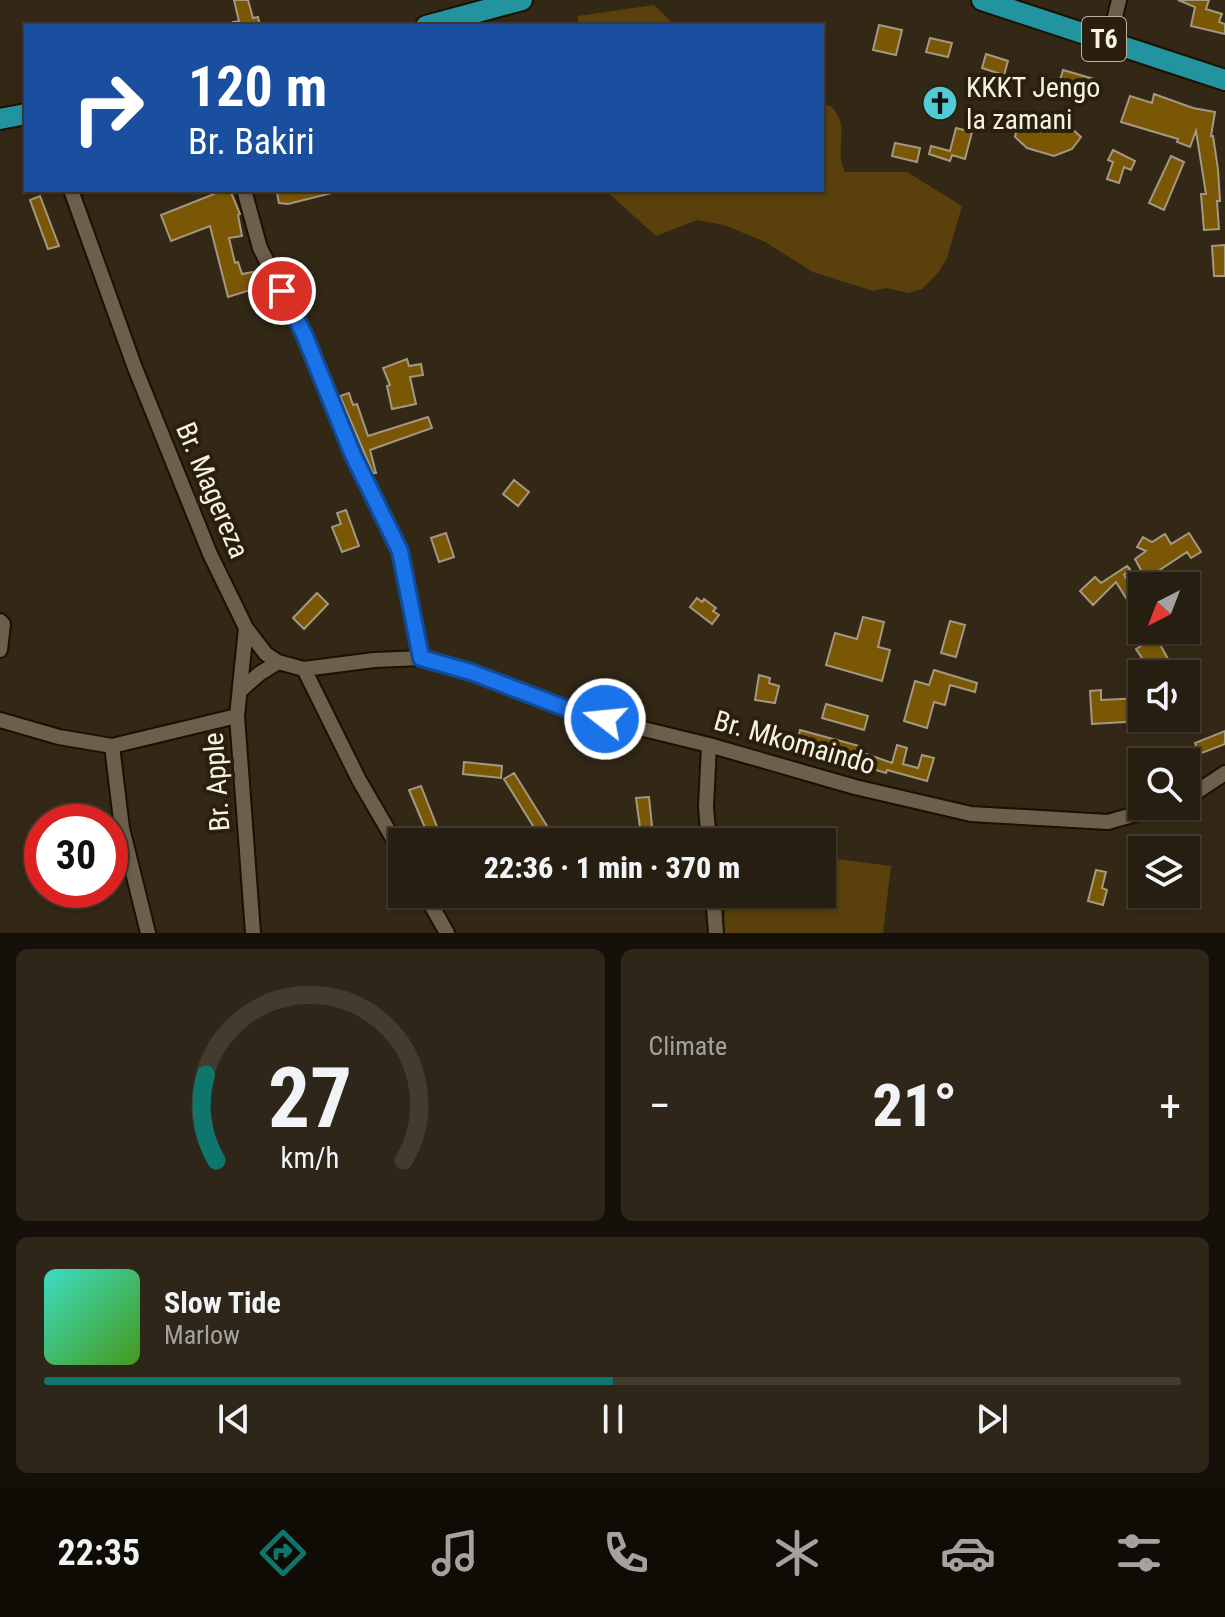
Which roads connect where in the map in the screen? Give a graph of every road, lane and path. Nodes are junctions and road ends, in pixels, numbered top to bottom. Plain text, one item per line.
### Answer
1 (522, 0) edge
2 (982, 0) edge
3 (1119, 0) edge
4 (456, 9) edge
5 (430, 24) edge
6 (1109, 41) junction
7 (1225, 80) edge
8 (24, 114) edge
9 (0, 119) edge
10 (72, 192) edge
11 (245, 192) edge
12 (0, 621) edge
13 (246, 628) junction
14 (0, 650) edge
15 (421, 658) junction
16 (278, 662) junction
17 (304, 669) junction
18 (241, 690) junction
19 (237, 716) junction
20 (0, 720) edge
21 (709, 745) junction
22 (112, 746) junction
23 (1225, 773) edge
24 (1200, 790) edge
25 (1128, 816) edge
26 (708, 828) edge
27 (388, 830) edge
28 (433, 908) edge
29 (714, 908) edge
30 (148, 933) edge
31 (253, 933) edge
32 (447, 933) edge
33 (716, 933) edge

1 - 4 highway
2 - 6 highway, T6
3 - 6 street
4 - 5 highway
6 - 7 highway, T6
8 - 9 highway
10 - 13 street, Br. Magereza
11 - 15 street
12 - 14 street
13 - 16 street, Br. Magereza
13 - 18 street, Br. Apple
15 - 17 street
15 - 21 street, Br. Mkomaindo
16 - 17 street
16 - 18 street
17 - 27 street
18 - 19 street, Br. Apple
19 - 22 street
19 - 31 street, Br. Apple
20 - 22 street
21 - 25 street, Br. Mkomaindo
21 - 26 street
22 - 30 street
23 - 24 street
28 - 32 street
29 - 33 street

